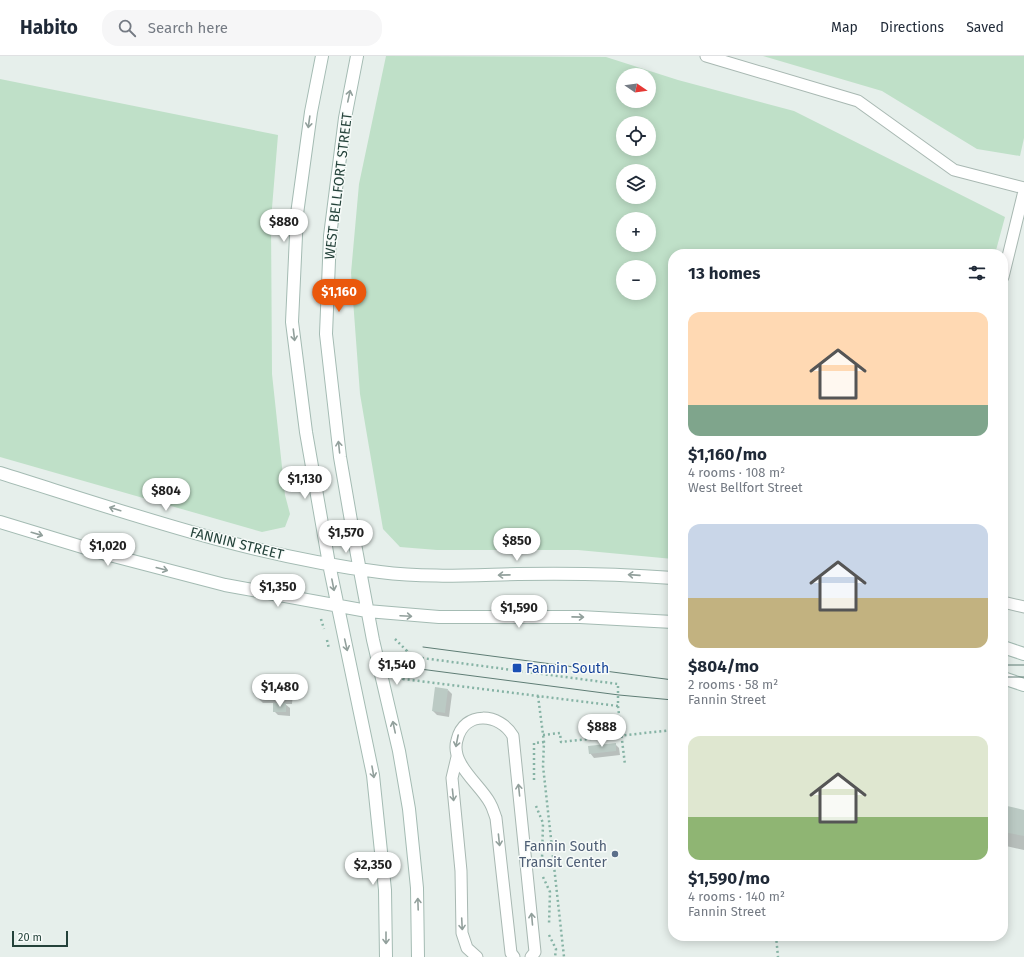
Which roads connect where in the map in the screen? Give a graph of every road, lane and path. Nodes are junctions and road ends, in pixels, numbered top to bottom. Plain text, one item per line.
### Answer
1 (322, 56) edge
2 (357, 56) edge
3 (706, 56) edge
4 (1024, 190) edge
5 (1008, 256) edge
6 (0, 473) edge
7 (0, 522) edge
8 (329, 564) junction
9 (359, 569) junction
10 (668, 578) edge
11 (1008, 603) edge
12 (337, 607) junction
13 (1024, 607) edge
14 (368, 612) junction
15 (321, 619) dead end
16 (668, 622) edge
17 (324, 629) dead end
18 (395, 639) dead end
19 (327, 640) dead end
20 (1008, 649) edge
21 (330, 652) dead end
22 (1024, 654) edge
23 (406, 656) junction
24 (1008, 680) edge
25 (1024, 685) edge
26 (538, 696) junction
27 (618, 706) junction
28 (668, 731) edge
29 (543, 735) junction
30 (622, 736) junction
31 (544, 742) junction
32 (457, 757) junction
33 (625, 766) dead end
34 (534, 786) dead end
35 (534, 800) dead end
36 (543, 822) junction
37 (549, 822) junction
38 (542, 866) dead end
39 (542, 874) dead end
40 (557, 891) junction
41 (550, 892) junction
42 (548, 926) dead end
43 (548, 933) dead end
44 (776, 941) edge
45 (563, 948) junction
46 (556, 949) junction
47 (386, 957) edge
48 (418, 957) edge
49 (477, 957) edge
50 (514, 957) edge
51 (532, 957) edge
52 (555, 957) edge
53 (564, 957) edge
54 (778, 957) edge

1 -> 8 main road
9 -> 2 main road, WEST BELLFORT STREET
3 - 4 lane
4 - 5 lane
8 -> 6 main road, FANNIN STREET
7 -> 12 main road
8 - 9 main road, FANNIN STREET
8 -> 12 main road
10 -> 9 main road, FANNIN STREET
9 - 14 main road, WEST BELLFORT STREET
11 - 13 lane
12 - 14 main road
12 -> 47 main road
14 -> 16 main road
48 -> 14 main road, WEST BELLFORT STREET
15 - 17 path
18 - 23 path
19 - 21 path
20 - 22 main road
23 - 26 path
23 - 27 path
24 - 25 main road
26 - 27 path
26 - 29 path
27 - 30 path
28 - 30 path
29 - 30 path
29 - 31 path
30 - 33 path
31 - 34 path
31 - 37 path
32 -> 49 lane
32 -> 50 lane
51 -> 32 lane
35 - 36 path
36 - 37 path
36 - 38 path
37 - 40 path
39 - 41 path
40 - 41 path
40 - 45 path
41 - 42 path
43 - 46 path
44 - 54 path
45 - 46 path
45 - 53 path
46 - 52 path

